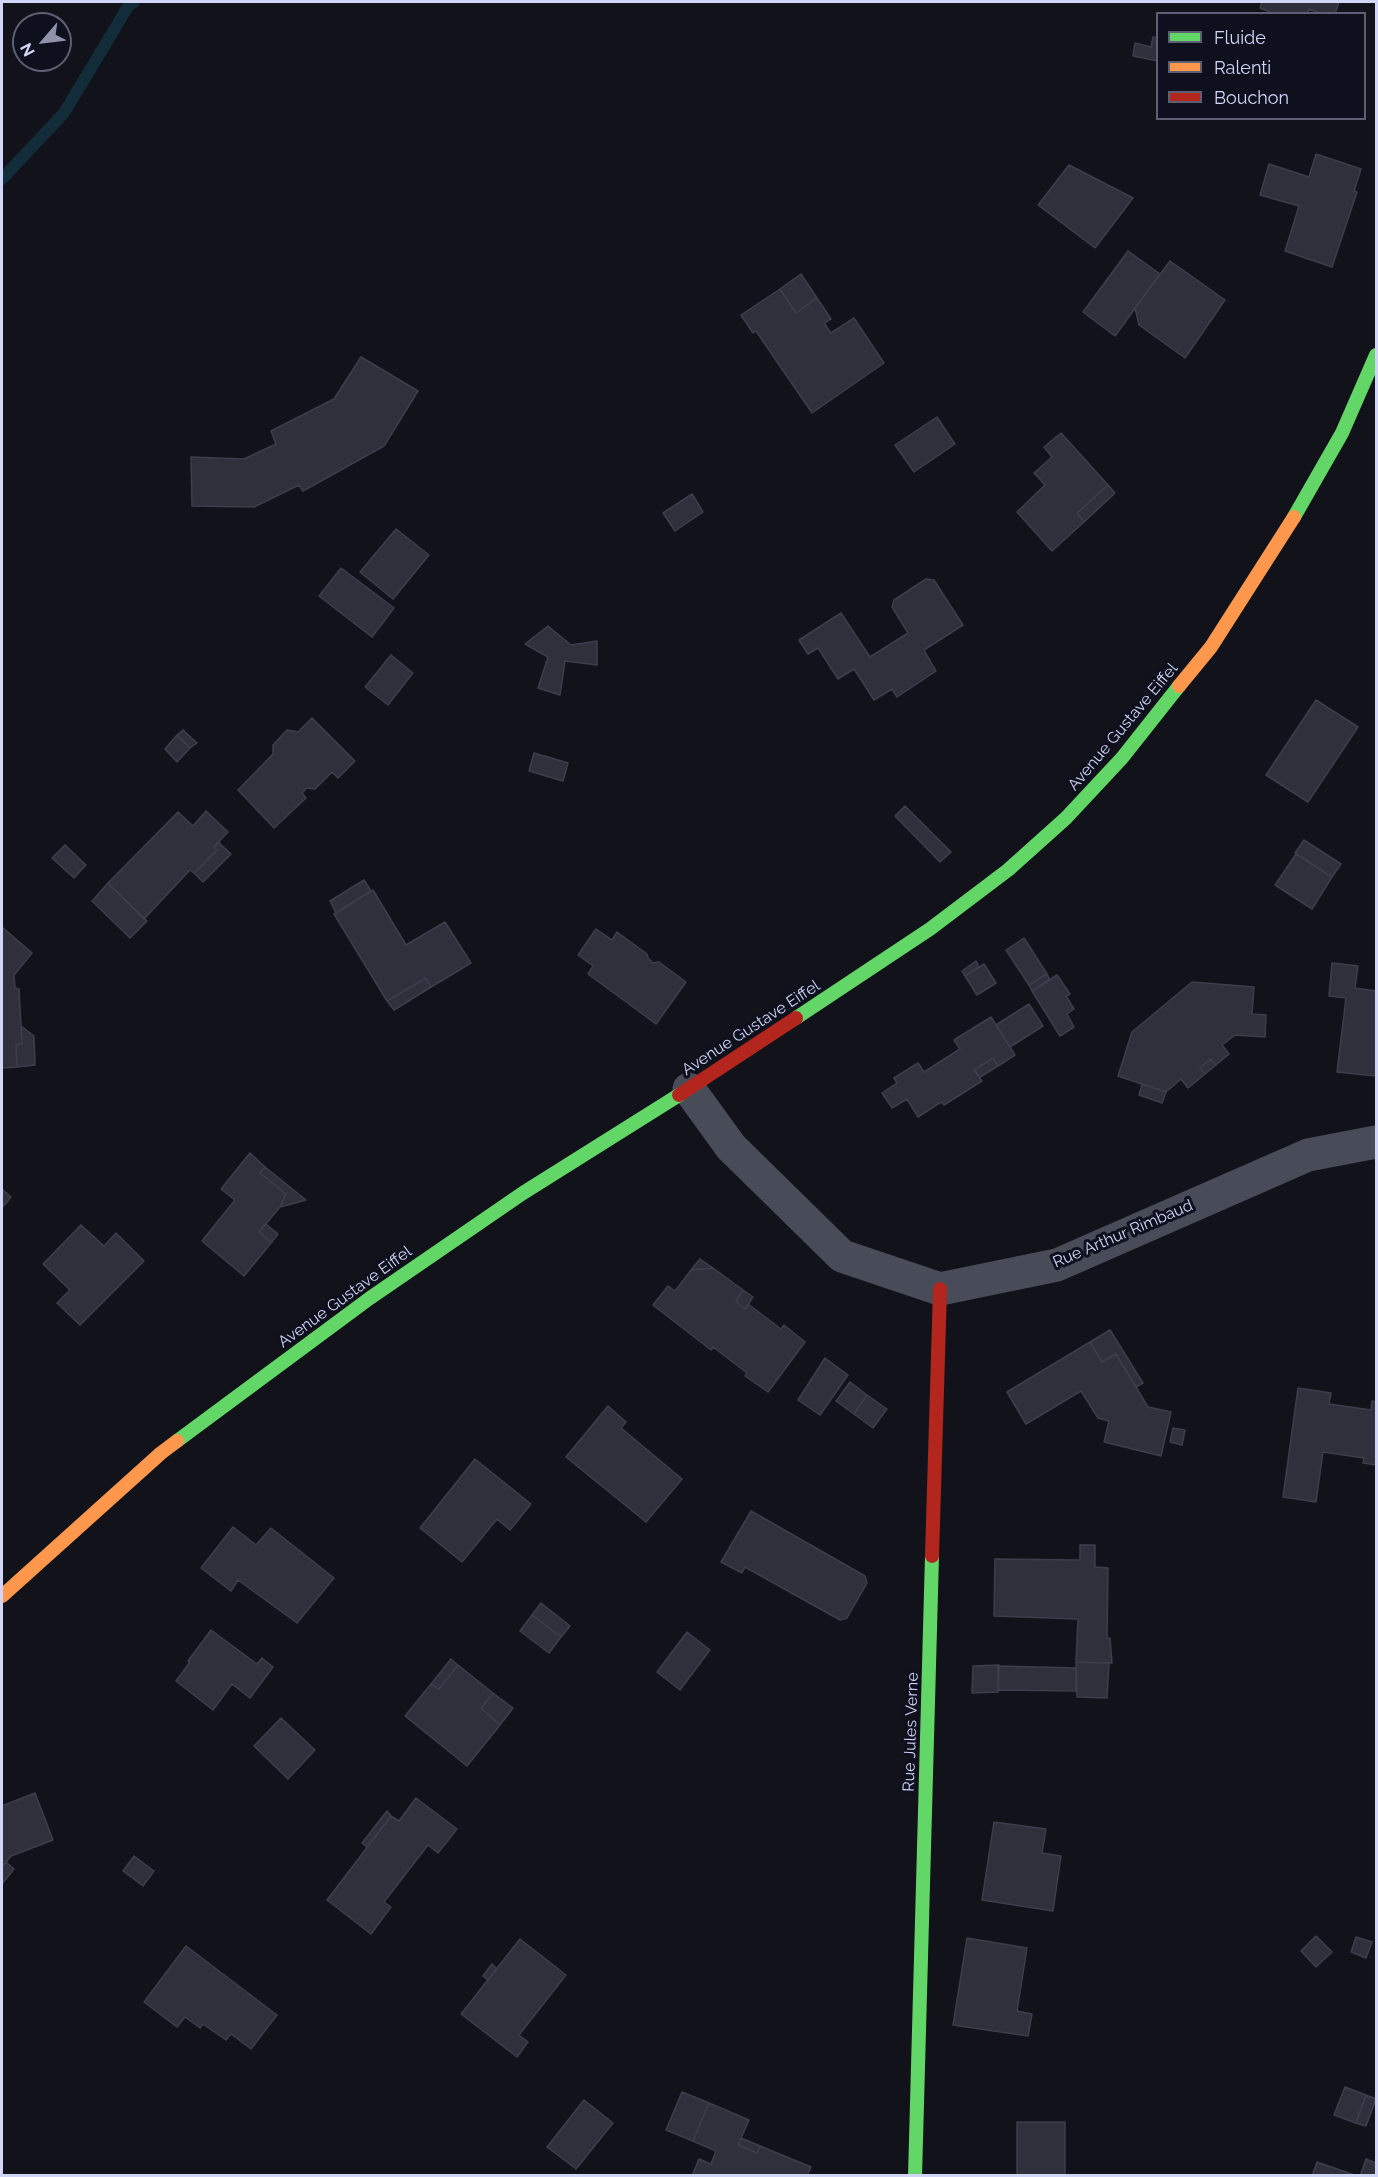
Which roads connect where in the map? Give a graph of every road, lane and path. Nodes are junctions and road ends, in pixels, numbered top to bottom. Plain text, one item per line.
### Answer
1 (1377, 355) edge
2 (689, 1089) junction
3 (1377, 1142) edge
4 (940, 1289) junction
5 (2, 1596) edge
6 (915, 2175) edge

1 - 2 street, Avenue Gustave Eiffel
2 - 4 street
2 - 5 street, Avenue Gustave Eiffel
3 - 4 street, Rue Arthur Rimbaud
4 - 6 street, Rue Jules Verne

